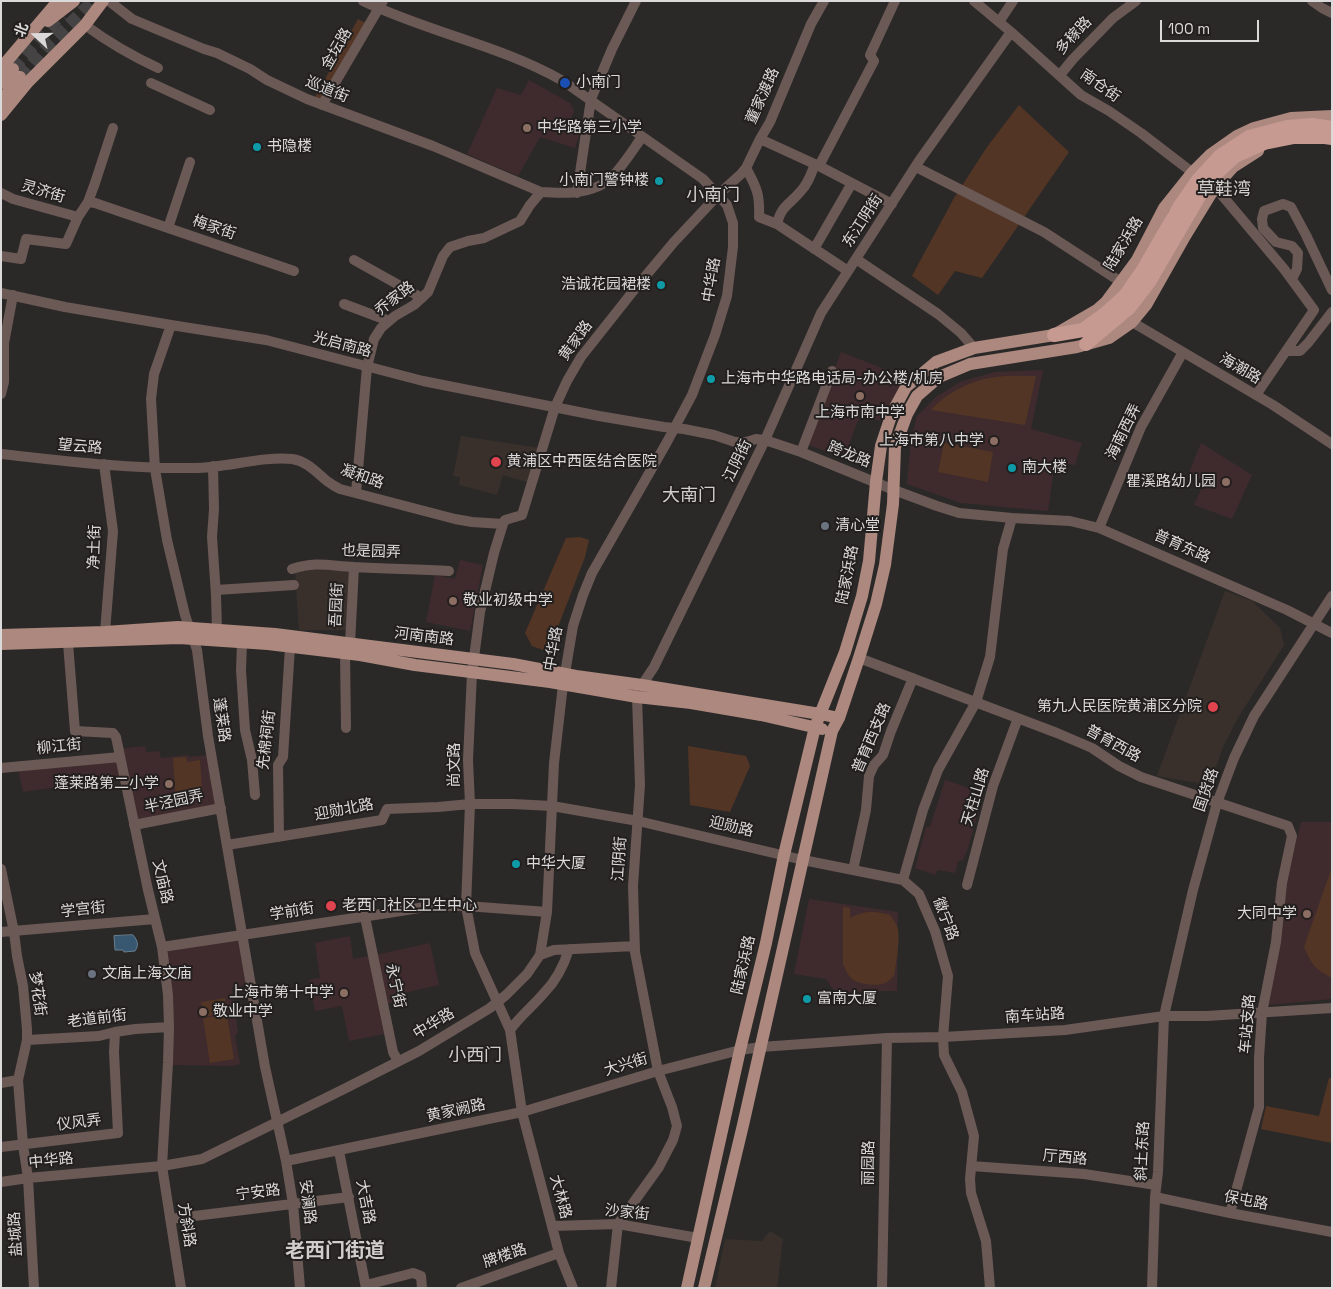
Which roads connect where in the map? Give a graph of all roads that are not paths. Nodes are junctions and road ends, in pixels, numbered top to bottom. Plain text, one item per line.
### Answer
1 (74, 1) edge
2 (94, 1) edge
3 (103, 1) edge
4 (109, 1) edge
5 (362, 1) edge
6 (636, 1) edge
7 (824, 1) edge
8 (895, 1) edge
9 (974, 1) edge
10 (1013, 1) edge
11 (1136, 1) edge
12 (1312, 1) edge
13 (54, 2) edge
14 (380, 5) edge
15 (1332, 12) edge
16 (999, 22) junction
17 (81, 28) junction
18 (1011, 32) junction
19 (26, 38) junction
20 (158, 68) dead end
21 (11, 71) edge
22 (1060, 75) junction
23 (1, 83) edge
24 (152, 83) dead end
25 (591, 99) junction
26 (1, 101) edge
27 (322, 105) junction
28 (210, 110) dead end
29 (1, 115) edge
30 (1331, 119) edge
31 (112, 128) dead end
32 (642, 137) junction
33 (760, 139) junction
34 (1332, 139) edge
35 (190, 162) dead end
36 (817, 165) junction
37 (916, 167) junction
38 (746, 168) junction
39 (1192, 173) junction
40 (852, 184) junction
41 (1215, 187) junction
42 (541, 192) junction
43 (1, 193) edge
44 (576, 193) junction
45 (718, 195) junction
46 (88, 202) junction
47 (892, 204) junction
48 (78, 217) junction
49 (777, 224) junction
50 (168, 228) junction
51 (814, 249) junction
52 (1, 256) edge
53 (354, 260) dead end
54 (856, 260) junction
55 (294, 271) dead end
56 (848, 271) junction
57 (1292, 279) junction
58 (1120, 282) junction
59 (1332, 290) edge
60 (1, 293) edge
61 (13, 295) junction
62 (422, 298) junction
63 (1127, 302) junction
64 (344, 304) dead end
65 (1332, 312) edge
66 (389, 321) junction
67 (1132, 322) junction
68 (171, 325) junction
69 (1054, 335) junction
70 (1086, 344) junction
71 (974, 348) junction
72 (1286, 351) junction
73 (1183, 352) junction
74 (367, 367) junction
75 (832, 371) dead end
76 (1, 394) edge
77 (1256, 395) junction
78 (555, 407) junction
79 (674, 428) junction
80 (765, 440) junction
81 (1332, 444) edge
82 (802, 452) junction
83 (1, 454) edge
84 (104, 464) junction
85 (213, 466) junction
86 (155, 469) junction
87 (876, 482) junction
88 (894, 490) junction
89 (356, 494) junction
90 (1012, 518) junction
91 (503, 524) junction
92 (1099, 528) junction
93 (354, 567) junction
94 (292, 568) dead end
95 (449, 571) dead end
96 (294, 584) dead end
97 (216, 590) junction
98 (1332, 596) edge
99 (1315, 624) junction
100 (218, 630) junction
101 (105, 632) junction
102 (191, 633) junction
103 (1332, 633) edge
104 (1, 635) edge
105 (68, 643) junction
106 (242, 643) junction
107 (1, 644) edge
108 (290, 647) junction
109 (348, 649) junction
110 (859, 658) junction
111 (472, 666) junction
112 (914, 678) junction
113 (564, 679) junction
114 (642, 685) junction
115 (636, 697) junction
116 (976, 702) junction
117 (820, 714) junction
118 (839, 718) junction
119 (1018, 718) junction
120 (815, 727) junction
121 (346, 728) dead end
122 (832, 731) junction
123 (120, 756) junction
124 (1, 768) edge
125 (255, 795) dead end
126 (1217, 803) junction
127 (470, 804) junction
128 (552, 806) junction
129 (221, 808) junction
130 (638, 821) junction
131 (134, 826) junction
132 (1292, 836) joint
133 (279, 837) junction
134 (227, 845) junction
135 (784, 855) junction
136 (803, 860) junction
137 (1, 869) edge
138 (853, 870) junction
139 (903, 880) junction
140 (967, 885) dead end
141 (466, 906) junction
142 (547, 912) junction
143 (365, 916) junction
144 (155, 919) junction
145 (1, 932) edge
146 (14, 932) junction
147 (242, 935) junction
148 (635, 946) junction
149 (162, 947) junction
150 (569, 949) junction
151 (540, 954) junction
152 (498, 1002) junction
153 (1332, 1008) edge
154 (1262, 1014) junction
155 (1164, 1016) junction
156 (169, 1027) junction
157 (510, 1030) junction
158 (115, 1032) junction
159 (942, 1036) junction
160 (887, 1038) junction
161 (28, 1040) junction
162 (761, 1047) junction
163 (740, 1050) junction
164 (398, 1061) junction
165 (658, 1071) junction
166 (18, 1080) junction
167 (1, 1083) edge
168 (522, 1112) junction
169 (277, 1122) junction
170 (23, 1145) junction
171 (1, 1147) edge
172 (340, 1150) junction
173 (286, 1161) junction
174 (162, 1166) junction
175 (971, 1166) junction
176 (28, 1178) junction
177 (1, 1182) edge
178 (1156, 1185) junction
179 (348, 1197) junction
180 (1155, 1197) junction
181 (293, 1204) junction
182 (1230, 1213) junction
183 (170, 1219) junction
184 (618, 1224) junction
185 (553, 1226) junction
186 (1332, 1232) edge
187 (698, 1238) junction
188 (559, 1253) junction
189 (366, 1286) edge
190 (34, 1288) edge
191 (181, 1288) edge
192 (300, 1288) edge
193 (422, 1288) edge
194 (461, 1288) edge
195 (573, 1288) edge
196 (611, 1288) edge
197 (687, 1288) edge
198 (704, 1288) edge
199 (882, 1288) edge
200 (990, 1288) edge
201 (1152, 1288) edge

1 - 19 main road
2 - 17 main road
3 - 17 main road
4 - 27 street, 巡道街
5 - 14 street, 中华路
6 - 25 street
7 - 33 street, 董家渡路
8 - 36 street
9 - 16 street, 南仓街
10 - 16 street
11 - 22 street, 多稼路
12 - 15 street
13 - 19 main road
14 - 25 street, 中华路
14 - 27 street, 金坛路
16 - 18 street, 南仓街
17 - 20 street
17 - 29 main road
18 - 22 street, 南仓街
18 - 37 street, 东江阴街
19 - 21 main road
21 - 23 main road
21 - 26 main road
22 - 39 street, 南仓街
24 - 28 street
25 - 32 street, 中华路
25 - 44 street
27 - 42 street, 巡道街
30 - 39 main road, 陆家浜路
30 - 63 highway, bridge
31 - 46 street
32 - 44 street
32 - 45 street, 中华路
33 - 36 street
33 - 38 street, 董家渡路
34 - 41 main road
34 - 63 highway, bridge
35 - 50 street
36 - 40 street
36 - 49 street
37 - 47 street, 东江阴街
37 - 58 street
38 - 45 street, 董家渡路
38 - 49 street
39 - 41 street, 南仓街
39 - 58 main road, 陆家浜路
40 - 47 street
40 - 51 street
41 - 57 street, 南仓街
41 - 67 main road
42 - 44 street
42 - 62 street, 乔家路
43 - 48 street, 灵济街
45 - 78 street, 黄家路
45 - 79 street, 中华路
46 - 48 street
46 - 50 street, 梅家街
47 - 54 street, 东江阴街
48 - 52 street
49 - 51 street
50 - 55 street, 梅家街
51 - 56 street
53 - 62 street
54 - 56 street, 东江阴街
54 - 71 street
56 - 80 street, 东江阴街
57 - 59 street
57 - 72 street, 南仓街
58 - 69 main road, 陆家浜路
60 - 61 street, 光启南路
61 - 68 street, 光启南路
61 - 76 street
62 - 66 street, 乔家路
63 - 69 highway
63 - 70 highway
64 - 66 street
65 - 72 street
66 - 74 street, 乔家路
67 - 70 main road
67 - 73 street, 海潮路
68 - 74 street, 光启南路
68 - 86 street, 蓬莱路
69 - 71 main road, 陆家浜路
70 - 88 main road
71 - 87 main road, 陆家浜路
72 - 77 street
73 - 77 street, 海潮路
73 - 92 street, 海南西弄
74 - 78 street, 光启南路
74 - 89 street, 乔家路
75 - 82 street
77 - 81 street, 海潮路
78 - 79 street, 光启南路
78 - 91 street, 黄家路
79 - 80 street, 跨龙路
79 - 113 street, 中华路
80 - 82 street, 跨龙路
80 - 114 street, 江阴街
82 - 87 street, 跨龙路
83 - 84 street, 望云路
84 - 86 street, 望云路
84 - 101 street, 净土街
85 - 86 street, 凝和路
85 - 89 street, 凝和路
85 - 97 street
86 - 102 street, 蓬莱路
87 - 88 street, 跨龙路
87 - 117 main road, 陆家浜路
88 - 90 street, 跨龙路
88 - 110 main road
89 - 91 street, 凝和路
90 - 92 street, 普育东路
90 - 116 street
91 - 111 street, 尚文路
92 - 99 street, 普育东路
93 - 94 street, 也是园弄
93 - 95 street, 也是园弄
93 - 109 street, 吾园街
96 - 97 street
97 - 100 street
98 - 99 street, 国货路
99 - 103 street, 普育东路
99 - 126 street, 国货路
100 - 102 main road, 河南南路
100 - 109 main road, 河南南路
101 - 102 main road, 河南南路
101 - 104 main road, 河南南路
102 - 105 main road, 河南南路
102 - 106 main road, 河南南路
102 - 129 street, 蓬莱路
105 - 107 main road, 河南南路
105 - 123 street, 文庙路
106 - 108 main road, 河南南路
106 - 125 street
108 - 109 main road, 河南南路
108 - 133 street, 先棉祠街
109 - 111 main road, 河南南路
109 - 121 street, 吾园街
110 - 112 street, 普育西路
110 - 118 main road
111 - 113 main road, 河南南路
111 - 127 street, 尚文路
112 - 116 street, 普育西路
112 - 138 street, 普育西支路
113 - 114 main road, 河南南路
113 - 115 main road, 河南南路
113 - 128 street, 中华路
114 - 115 street, 江阴街
114 - 117 main road, 河南南路
115 - 120 main road, 河南南路
115 - 130 street, 江阴街
116 - 119 street, 普育西路
116 - 139 street
117 - 118 main road, 河南南路
117 - 120 main road, 陆家浜路
118 - 122 main road
119 - 126 street, 普育西路
119 - 140 street, 天柱山路
120 - 122 main road, 河南南路
120 - 135 main road, 陆家浜路
122 - 136 main road
123 - 124 street, 柳江街
123 - 131 street, 文庙路
126 - 132 street, 普育西路
126 - 155 street, 国货路
127 - 128 street, 迎勋北路
127 - 133 street, 迎勋北路
127 - 141 street, 尚文路
128 - 130 street, 迎勋路
128 - 142 street, 中华路
129 - 131 street, 半泾园弄
129 - 134 street, 蓬莱路
130 - 135 street, 迎勋路
130 - 148 street, 江阴街
131 - 144 street, 文庙路
132 - 154 street, 车站支路
133 - 134 street, 迎勋北路
134 - 147 street, 蓬莱路
135 - 136 street, 迎勋路
135 - 163 main road, 陆家浜路
136 - 138 street, 迎勋路
136 - 162 main road
137 - 146 street
138 - 139 street, 迎勋路
139 - 159 street, 徽宁路
141 - 142 street, 学前街
141 - 143 street, 学前街
141 - 152 street, 尚文路
142 - 151 street, 中华路
143 - 147 street, 学前街
143 - 164 street, 永宁街
144 - 146 street, 学宫街
144 - 149 street, 文庙路
145 - 146 street, 学宫街
146 - 161 street, 梦花街
147 - 149 street, 学前街
147 - 169 street, 蓬莱路
148 - 150 street
148 - 165 street, 江阴街
149 - 156 street, 文庙路
150 - 151 street
150 - 157 street
151 - 152 street, 中华路
152 - 157 street
152 - 164 street, 中华路
153 - 154 street, 南车站路
154 - 155 street, 南车站路
154 - 182 street, 车站支路
155 - 159 street, 南车站路
155 - 178 street, 斜土东路
156 - 158 street, 老道前街
156 - 174 street, 文庙路
157 - 168 street
158 - 161 street, 老道前街
158 - 170 street, 仪风弄
159 - 160 street, 南车站路
159 - 175 street, 徽宁路
160 - 162 street, 南车站路
160 - 199 street, 丽园路
161 - 166 street, 梦花街
162 - 163 street, 南车站路
162 - 198 main road
163 - 165 street, 大兴街
163 - 187 main road, 陆家浜路
164 - 169 street, 中华路
165 - 168 street, 大兴街
165 - 184 street, 江阴街
166 - 167 street
166 - 170 street, 梦花街
168 - 172 street, 黄家阙路
168 - 185 street, 大林路
169 - 173 street, 安澜路
169 - 174 street, 中华路
170 - 171 street, 仪风弄
170 - 176 street, 梦花街
172 - 173 street, 黄家阙路
172 - 179 street, 大吉路
173 - 181 street, 安澜路
174 - 176 street, 中华路
174 - 183 street, 方斜路
175 - 178 street, 厅西路
175 - 200 street, 徽宁路
176 - 177 street, 中华路
176 - 190 street, 盐城路
178 - 180 street, 斜土东路
179 - 181 street, 宁安路
179 - 189 street, 大吉路
180 - 182 street, 保屯路
180 - 201 street, 斜土东路
181 - 183 street, 宁安路
181 - 192 street, 安澜路
182 - 186 street, 保屯路
183 - 191 street, 方斜路
184 - 185 street, 沙家街
184 - 187 street, 沙家街
184 - 196 street, 江阴街
185 - 188 street, 大林路
187 - 197 main road, 陆家浜路
188 - 194 street, 牌楼路
188 - 195 street, 大林路
189 - 193 street

